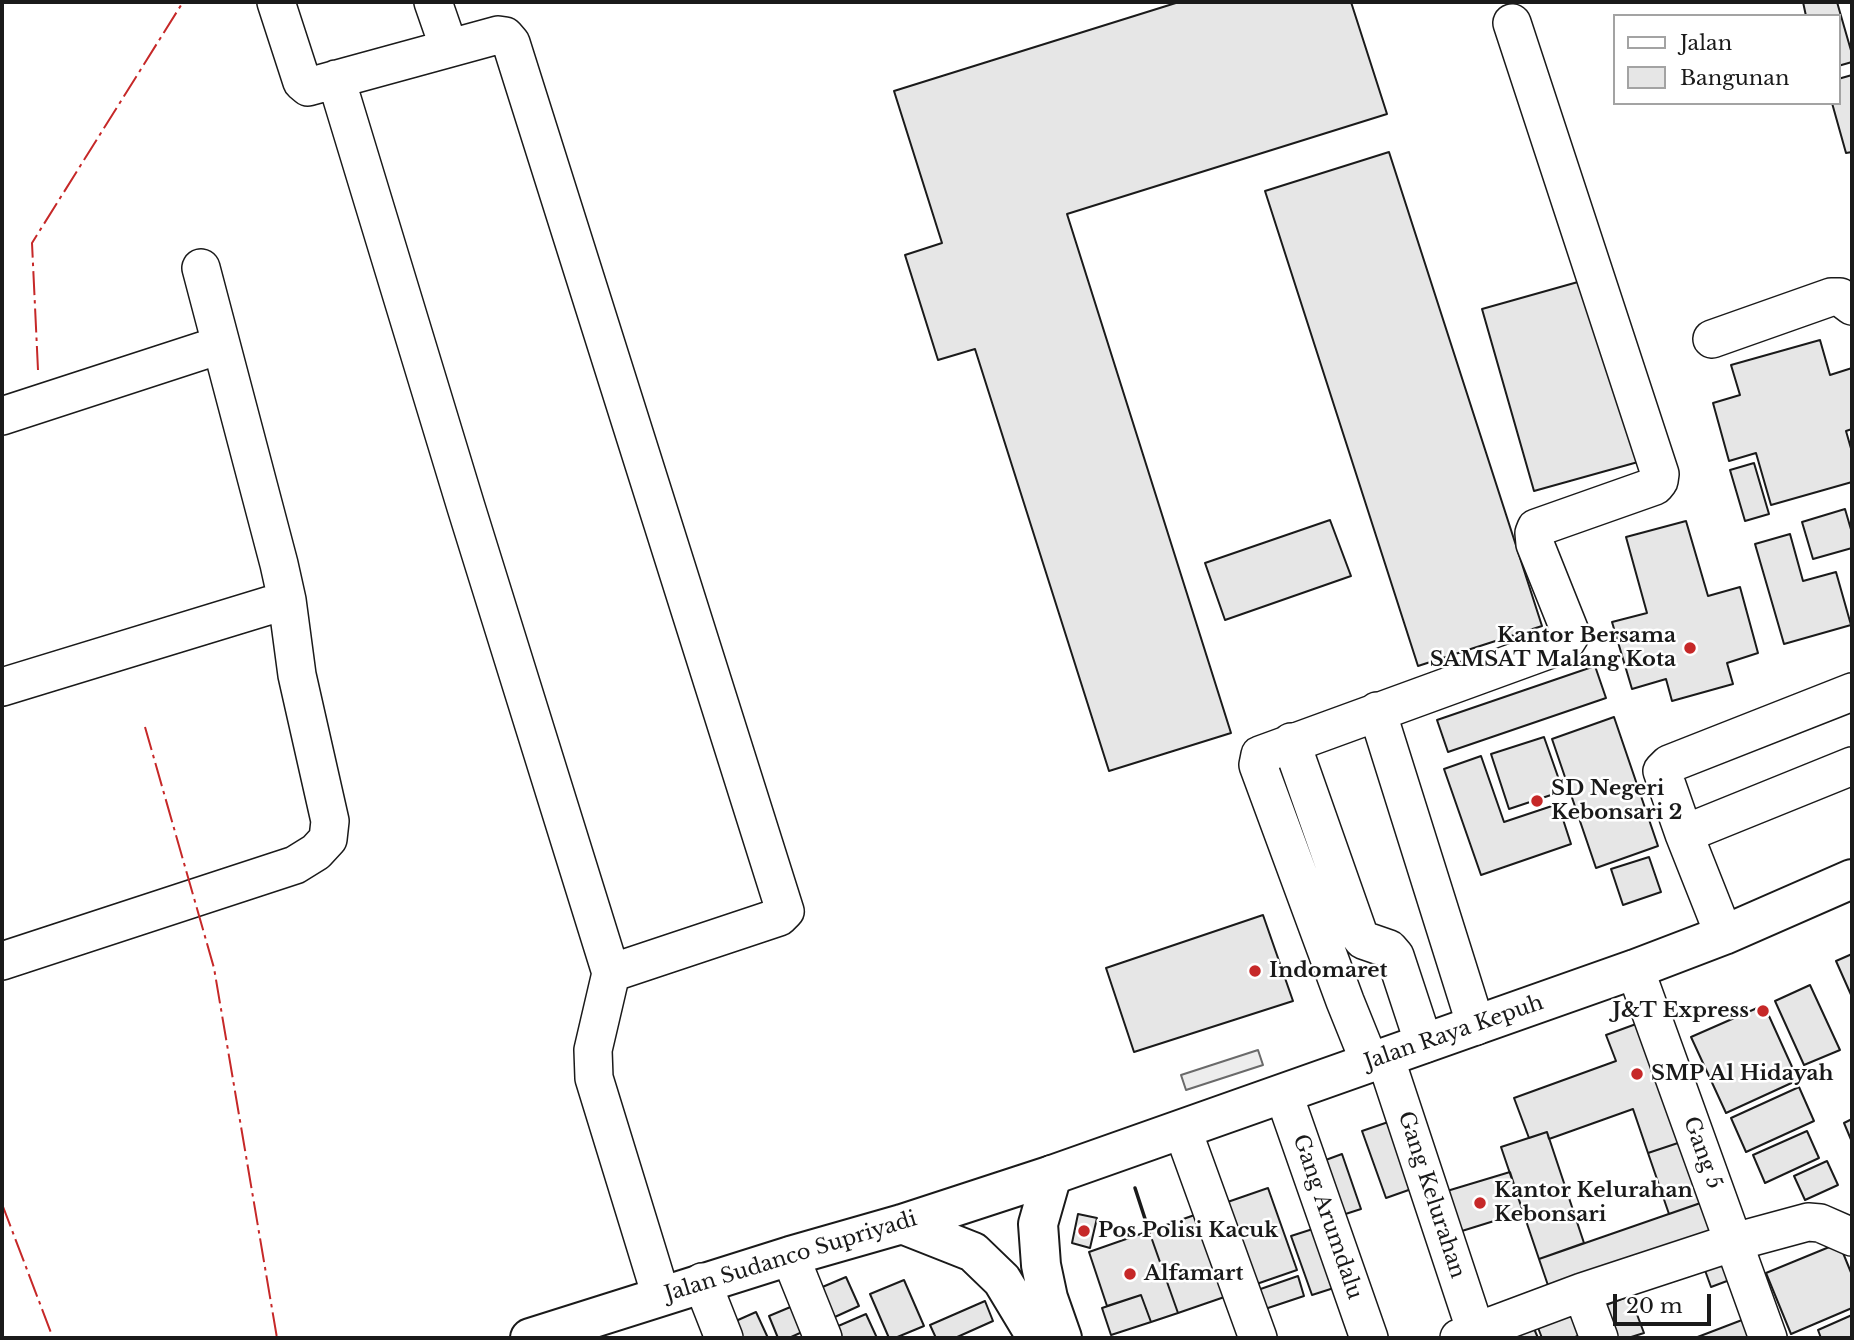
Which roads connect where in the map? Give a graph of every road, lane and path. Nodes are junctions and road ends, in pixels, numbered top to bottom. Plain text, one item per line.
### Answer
1 (276, 2) edge
2 (433, 2) edge
3 (1512, 23) dead end
4 (449, 48) junction
5 (336, 79) junction
6 (201, 268) dead end
7 (1852, 306) edge
8 (1712, 339) dead end
9 (220, 345) junction
10 (2, 416) edge
11 (286, 600) junction
12 (2, 687) edge
13 (1852, 692) edge
14 (1377, 711) junction
15 (1291, 742) junction
16 (1849, 777) edge
17 (1684, 834) junction
18 (1852, 879) edge
19 (1724, 935) junction
20 (2, 961) edge
21 (1635, 969) junction
22 (611, 972) junction
23 (1476, 1026) junction
24 (1424, 1044) junction
25 (1378, 1060) junction
26 (1284, 1095) junction
27 (1183, 1130) junction
28 (1052, 1175) junction
29 (902, 1224) junction
30 (1852, 1237) edge
31 (1734, 1242) junction
32 (790, 1256) junction
33 (702, 1282) junction
34 (1582, 1293) junction
35 (661, 1296) junction
36 (1467, 1335) edge
37 (530, 1338) edge
38 (724, 1338) edge
39 (823, 1338) edge
40 (1037, 1338) edge
41 (1062, 1338) edge
42 (1258, 1338) edge
43 (1369, 1338) edge
44 (1599, 1338) edge
45 (1768, 1338) edge

1 - 5 street
2 - 4 street
3 - 14 street
4 - 5 street
4 - 22 street
5 - 22 street
6 - 9 street
7 - 8 street
9 - 10 street
9 - 11 street
11 - 12 street
11 - 20 street
13 - 17 street
14 - 15 street
14 - 23 street
15 - 24 street
15 - 25 street, Gang Kelurahan
16 - 17 street
17 - 19 street
18 - 19 main road, Jalan Raya Kepuh
19 - 21 main road, Jalan Raya Kepuh
21 - 23 main road, Jalan Raya Kepuh
21 - 31 street, Gang 5
22 - 35 street
23 - 24 main road, Jalan Raya Kepuh
24 - 25 main road, Jalan Raya Kepuh
25 - 26 main road, Jalan Raya Kepuh
25 - 36 street, Gang Kelurahan
26 - 27 main road, Jalan Raya Kepuh
26 - 43 street, Gang Arumdalu
27 - 28 main road, Jalan Raya Kepuh
27 - 42 street
28 - 29 main road, Jalan Sudanco Supriyadi
28 - 41 main road
29 - 32 main road, Jalan Sudanco Supriyadi
29 - 40 main road
30 - 31 street
31 - 34 street
31 - 45 street, Gang 5
32 - 33 main road, Jalan Sudanco Supriyadi
32 - 39 street
33 - 35 main road, Jalan Sudanco Supriyadi
33 - 38 street
34 - 36 street
34 - 44 street
35 - 37 main road, Jalan Sudanco Supriyadi

